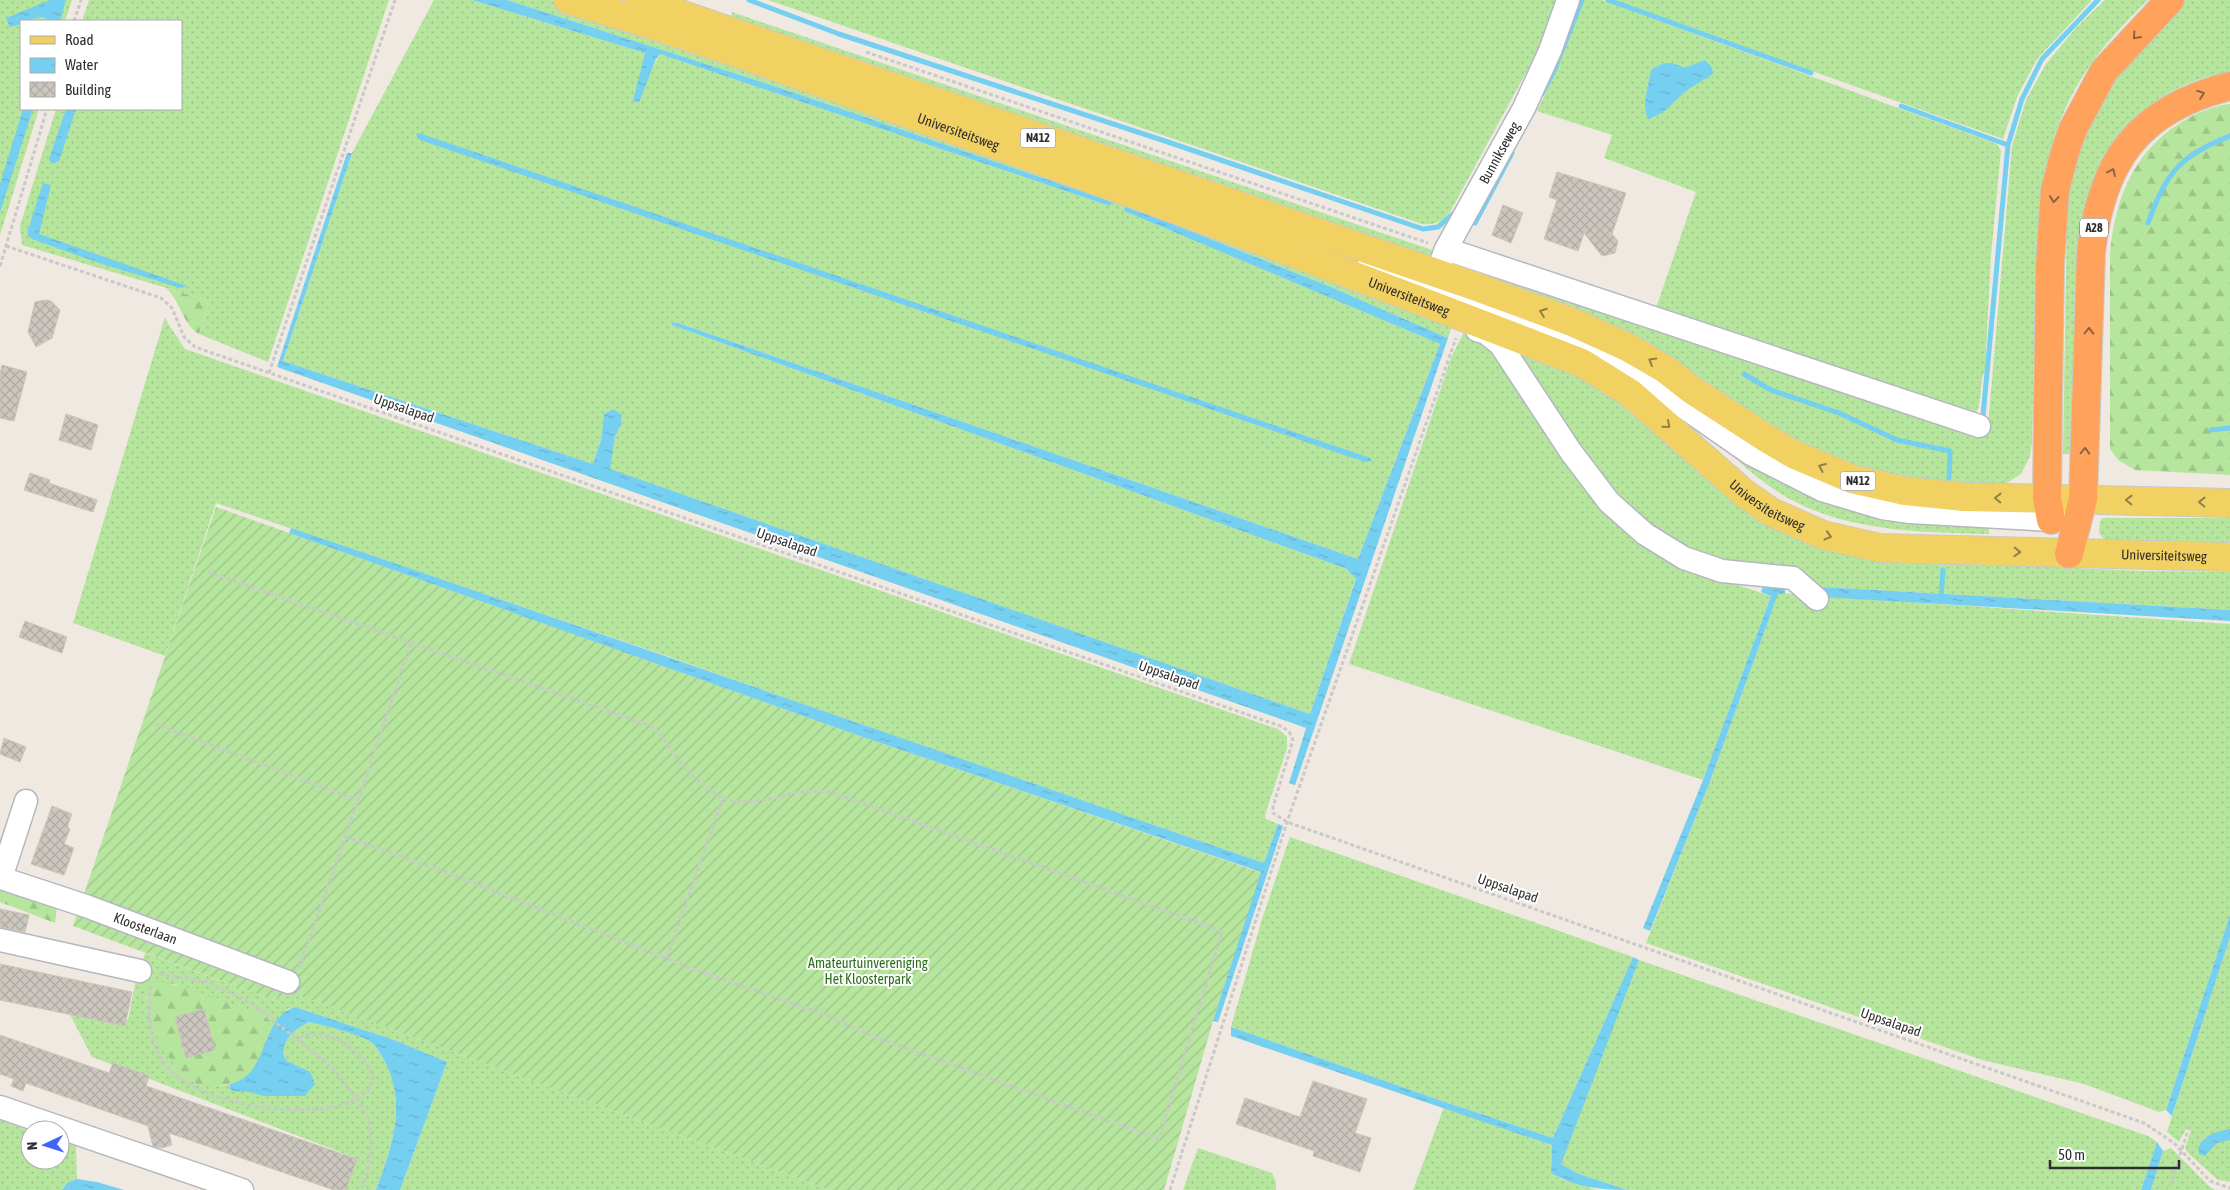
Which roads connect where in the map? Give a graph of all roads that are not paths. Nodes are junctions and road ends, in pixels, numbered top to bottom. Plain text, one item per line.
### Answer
1 (568, 0) edge
2 (606, 0) edge
3 (639, 0) edge
4 (1568, 0) edge
5 (2170, 0) edge
6 (2230, 86) edge
7 (1446, 248) junction
8 (1432, 288) junction
9 (1467, 307) junction
10 (1979, 426) dead end
11 (2084, 500) junction
12 (2230, 503) edge
13 (2049, 509) junction
14 (2069, 554) junction
15 (2230, 557) edge
16 (1816, 599) dead end
17 (26, 801) dead end
18 (0, 878) edge
19 (0, 940) edge
20 (146, 972) road end
21 (288, 982) road end
22 (0, 1107) edge
23 (242, 1190) edge

1 - 8 main road, Universiteitsweg / N412
2 - 8 street, Universiteitsweg / N412
3 - 8 main road, Universiteitsweg / N412
4 - 7 street, Bunnikseweg
5 -> 13 highway
11 -> 6 highway, A28
7 - 8 street, Bunnikseweg
7 - 10 street
8 - 9 main road, Universiteitsweg / N412
9 - 13 main road, Universiteitsweg / N412
9 -> 14 main road, Universiteitsweg / N412
9 - 16 street
12 -> 11 main road, Universiteitsweg / N412
11 - 13 main road, Universiteitsweg / N412
11 - 14 highway, A28
13 - 14 main road
14 - 15 main road, Universiteitsweg / N412
17 - 18 street, Kloosterlaan
18 - 21 street, Kloosterlaan
19 - 20 street
22 - 23 street

